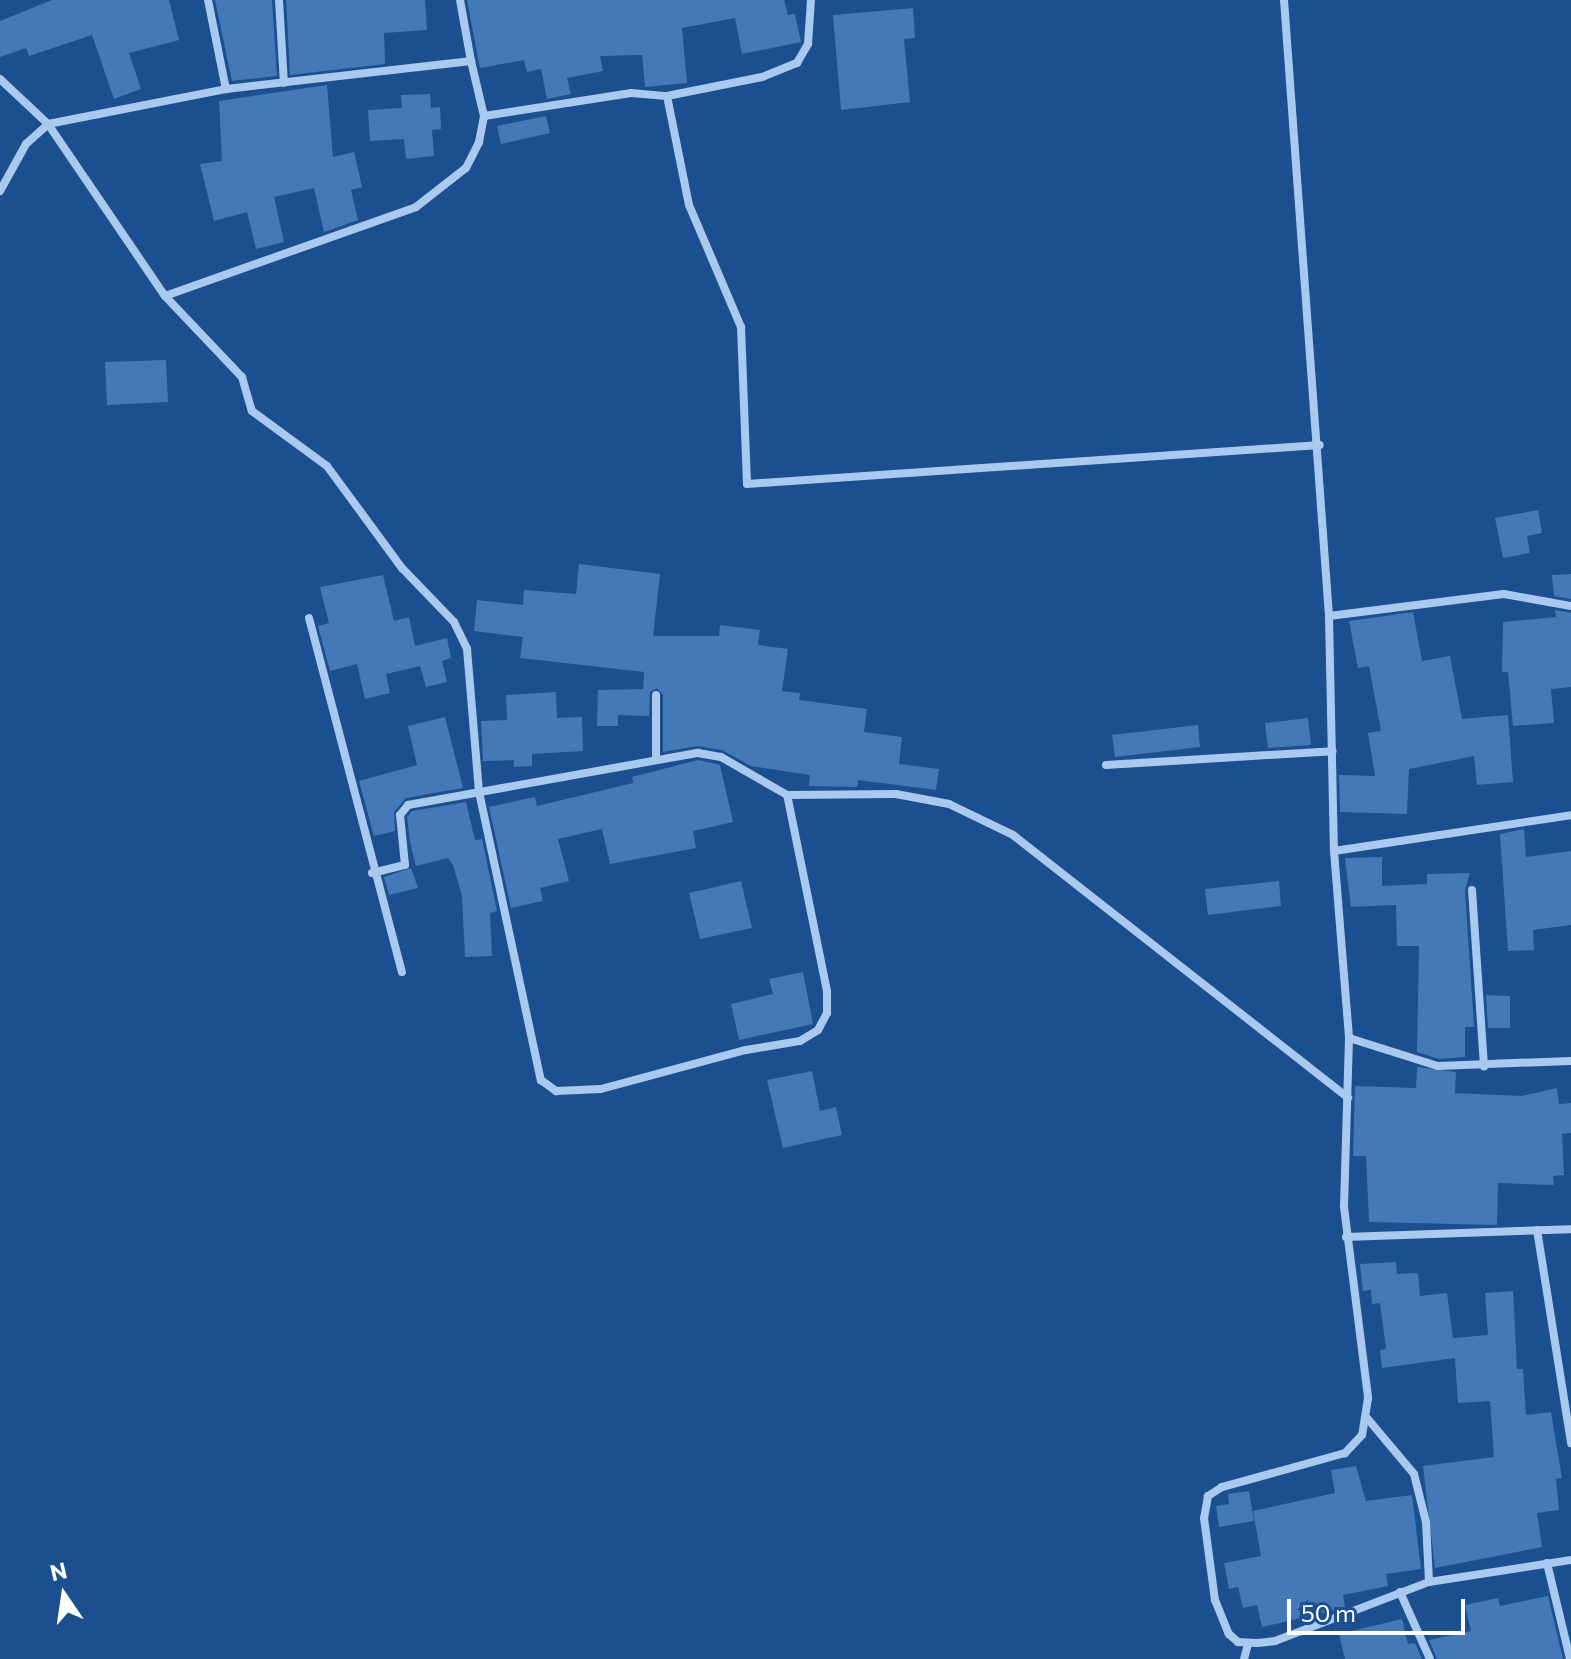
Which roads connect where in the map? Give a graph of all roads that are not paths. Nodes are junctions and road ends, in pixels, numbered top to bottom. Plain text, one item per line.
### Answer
1 (208, 0) edge
2 (279, 0) edge
3 (460, 0) edge
4 (811, 0) edge
5 (1284, 0) edge
6 (471, 61) junction
7 (0, 79) edge
8 (284, 83) junction
9 (226, 89) junction
10 (667, 96) junction
11 (484, 116) junction
12 (44, 126) junction
13 (0, 191) edge
14 (165, 296) junction
15 (1320, 445) junction
16 (1571, 606) edge
17 (1329, 616) junction
18 (309, 618) dead end
19 (656, 695) dead end
20 (1333, 751) junction
21 (656, 760) junction
22 (1106, 765) dead end
23 (479, 792) junction
24 (787, 795) junction
25 (1571, 815) edge
26 (1334, 851) junction
27 (372, 873) junction
28 (1472, 890) dead end
29 (402, 972) dead end
30 (1349, 1041) junction
31 (1571, 1061) edge
32 (1484, 1067) junction
33 (1348, 1098) junction
34 (1571, 1229) edge
35 (1537, 1230) junction
36 (1346, 1237) junction
37 (1367, 1418) junction
38 (1571, 1443) edge
39 (1571, 1560) edge
40 (1547, 1563) junction
41 (1429, 1582) junction
42 (1400, 1592) junction
43 (1248, 1644) junction
44 (1244, 1659) edge
45 (1430, 1659) edge
46 (1570, 1659) edge

1 - 9 street
2 - 8 street
3 - 6 street
4 - 10 street
5 - 15 street
6 - 8 street
6 - 11 street
7 - 12 street
8 - 9 street
9 - 12 street
10 - 11 street
10 - 15 street
11 - 14 street
12 - 13 street
12 - 14 street
14 - 23 street
15 - 17 street
16 - 17 street
17 - 20 street
18 - 27 street
19 - 21 street
20 - 22 street
20 - 26 street
21 - 23 street
21 - 24 street
23 - 24 street
23 - 27 street
24 - 33 street
25 - 26 street
26 - 30 street
27 - 29 street
28 - 32 street
30 - 32 street
30 - 33 street
31 - 32 street
33 - 36 street
34 - 35 street
35 - 36 street
35 - 38 street
36 - 37 street
37 - 41 street
37 - 43 street
39 - 40 street
40 - 41 street
40 - 46 street
41 - 42 street
42 - 43 street
42 - 45 street
43 - 44 street

